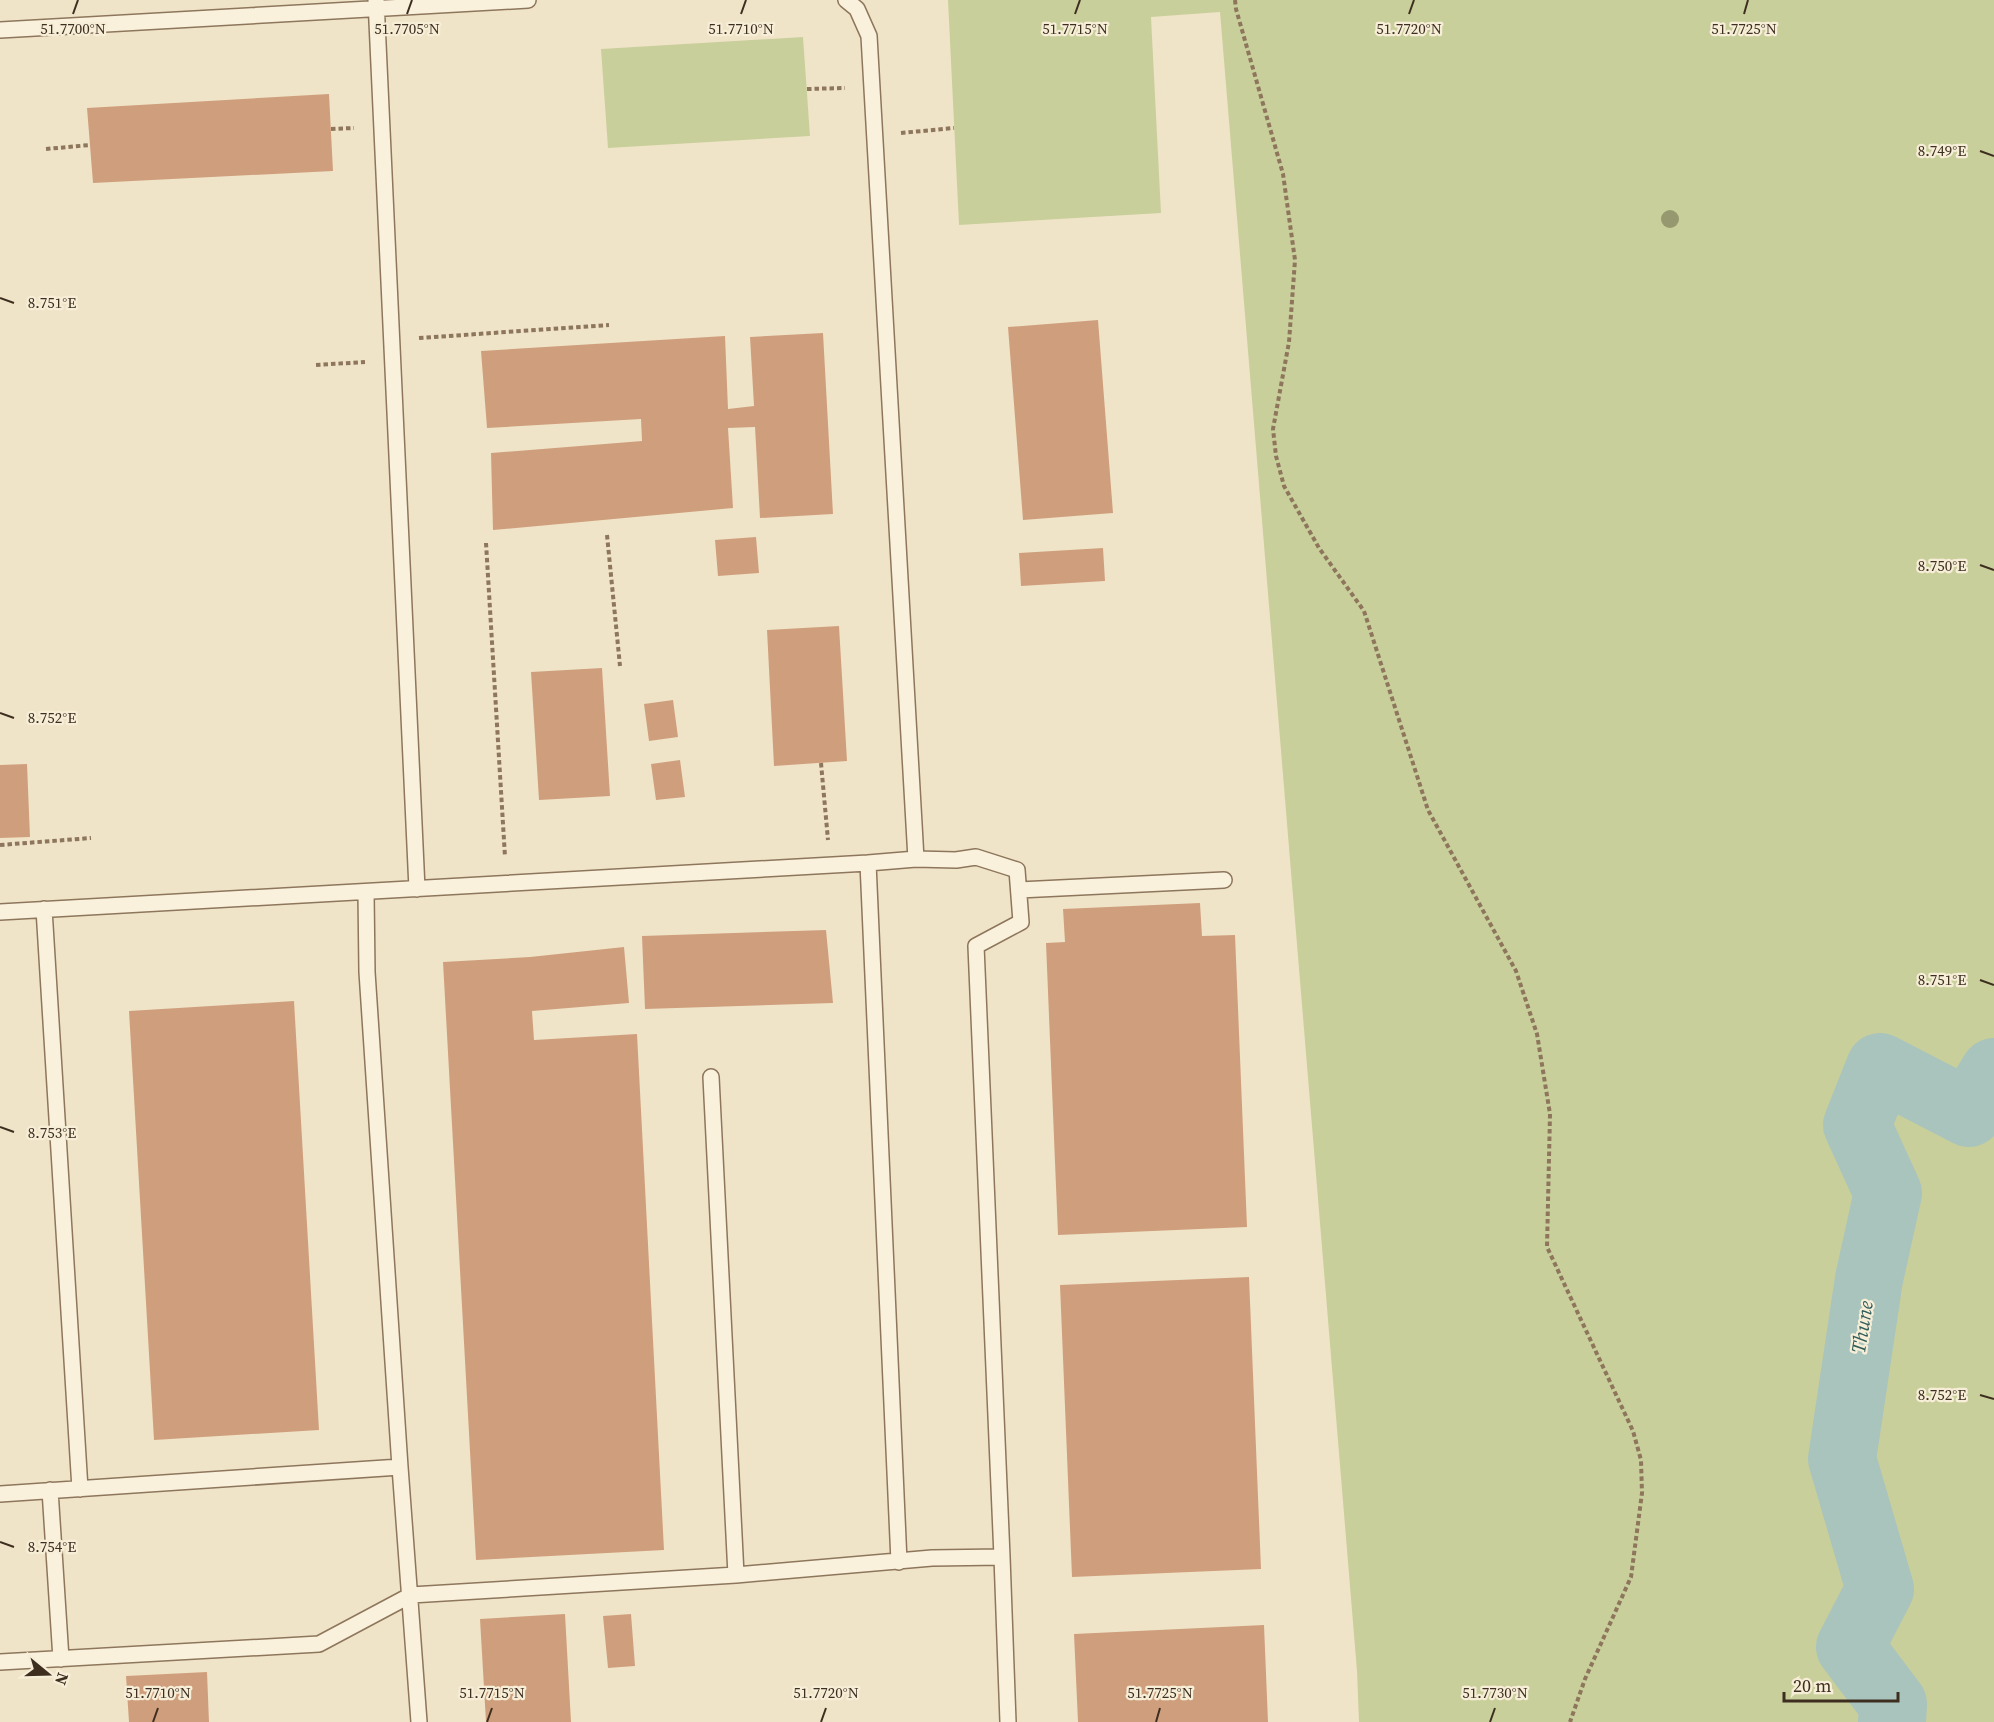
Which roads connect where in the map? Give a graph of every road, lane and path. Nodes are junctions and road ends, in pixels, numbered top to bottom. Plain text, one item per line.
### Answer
1 (528, 0) edge
2 (846, 0) edge
3 (1235, 0) edge
4 (376, 4) edge
5 (0, 30) edge
6 (871, 87) junction
7 (807, 89) dead end
8 (954, 128) dead end
9 (874, 135) junction
10 (90, 145) dead end
11 (46, 149) dead end
12 (609, 325) dead end
13 (392, 340) junction
14 (392, 360) junction
15 (316, 365) dead end
16 (607, 535) dead end
17 (486, 543) dead end
18 (620, 666) dead end
19 (821, 763) dead end
20 (91, 838) dead end
21 (0, 845) edge
22 (916, 859) junction
23 (868, 863) junction
24 (830, 866) junction
25 (1224, 880) dead end
26 (507, 884) junction
27 (417, 889) junction
28 (1019, 890) junction
29 (366, 893) junction
30 (44, 909) junction
31 (0, 912) edge
32 (711, 1077) dead end
33 (400, 1467) junction
34 (80, 1489) junction
35 (50, 1491) junction
36 (0, 1494) edge
37 (1002, 1557) junction
38 (899, 1562) junction
39 (736, 1575) junction
40 (411, 1595) junction
41 (61, 1659) junction
42 (0, 1662) edge
43 (419, 1722) edge
44 (1008, 1722) edge
45 (1570, 1722) edge

1 - 4 lane
2 - 6 lane
3 - 45 path
4 - 5 lane
4 - 13 lane
6 - 7 path
6 - 9 lane
8 - 9 path
9 - 22 lane
10 - 11 path
12 - 13 path
13 - 14 lane
14 - 15 path
14 - 27 lane
16 - 18 path
17 - 26 path
19 - 24 path
20 - 21 path
22 - 23 lane
22 - 28 lane
23 - 24 lane
23 - 38 lane
24 - 26 lane
25 - 28 lane
26 - 27 lane
27 - 29 lane
28 - 37 lane
29 - 30 lane
29 - 33 lane
30 - 31 lane
30 - 34 lane
32 - 39 lane
33 - 34 lane
33 - 40 lane
34 - 35 lane
35 - 36 lane
35 - 41 lane
37 - 38 lane
37 - 44 lane
38 - 39 lane
39 - 40 lane
40 - 41 lane
40 - 43 lane
41 - 42 lane

